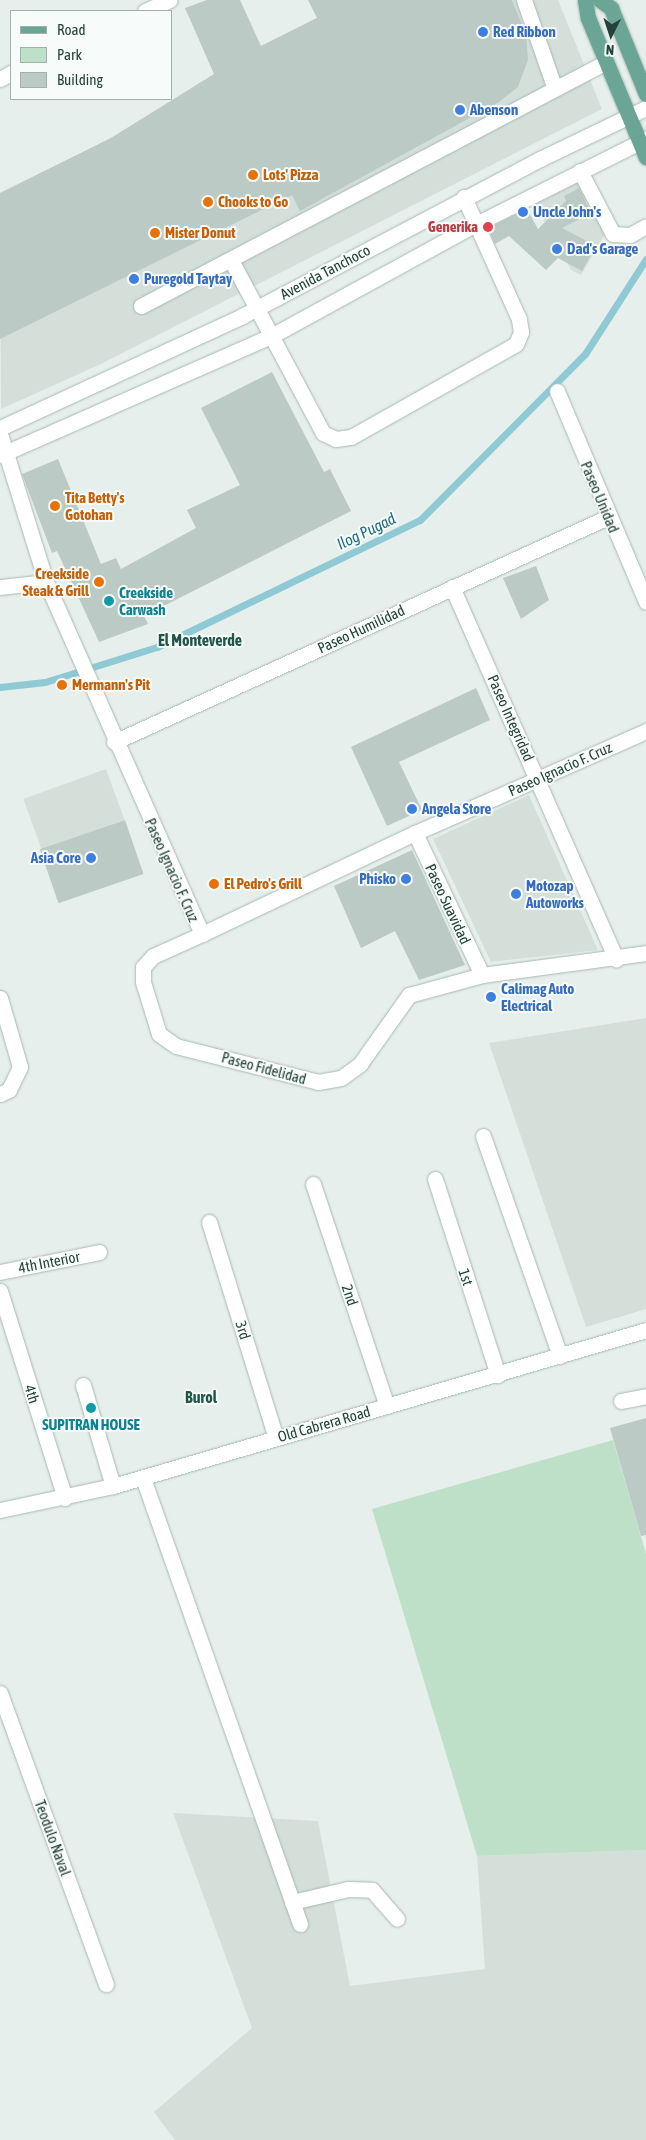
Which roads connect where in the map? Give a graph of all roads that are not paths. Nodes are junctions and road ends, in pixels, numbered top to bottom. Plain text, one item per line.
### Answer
1 (170, 0) edge
2 (524, 0) edge
3 (585, 0) edge
4 (600, 0) edge
5 (148, 10) edge
6 (606, 62) junction
7 (554, 86) junction
8 (646, 94) edge
9 (646, 108) edge
10 (628, 116) junction
11 (643, 141) edge
12 (646, 156) edge
13 (580, 171) junction
14 (464, 197) junction
15 (476, 224) junction
16 (646, 226) edge
17 (231, 260) junction
18 (141, 306) dead end
19 (257, 308) junction
20 (273, 335) junction
21 (556, 390) dead end
22 (0, 428) edge
23 (0, 434) edge
24 (3, 455) edge
25 (608, 517) junction
26 (46, 582) junction
27 (0, 587) edge
28 (452, 588) junction
29 (646, 602) edge
30 (646, 731) edge
31 (114, 742) junction
32 (539, 780) junction
33 (415, 833) junction
34 (202, 934) junction
35 (646, 953) edge
36 (616, 960) junction
37 (482, 975) junction
38 (0, 998) edge
39 (0, 1094) edge
40 (483, 1136) dead end
41 (435, 1179) dead end
42 (314, 1184) dead end
43 (209, 1222) dead end
44 (99, 1252) dead end
45 (0, 1272) edge
46 (0, 1291) edge
47 (646, 1330) edge
48 (560, 1356) junction
49 (498, 1375) junction
50 (83, 1385) dead end
51 (646, 1396) edge
52 (621, 1401) dead end
53 (387, 1406) junction
54 (276, 1438) junction
55 (143, 1478) junction
56 (113, 1486) junction
57 (64, 1498) junction
58 (0, 1510) edge
59 (0, 1693) edge
60 (292, 1902) junction
61 (397, 1919) dead end
62 (300, 1924) dead end
63 (106, 1984) dead end

1 - 5 street
2 - 7 street
3 - 6 main road
4 - 8 main road
6 - 7 street
6 - 10 main road
7 - 17 street
9 - 10 street, Avenida Tanchoco
10 - 11 main road
10 - 14 street, Avenida Tanchoco
11 - 12 main road
11 - 13 street, Avenida Tanchoco
13 - 15 street, Avenida Tanchoco
13 - 16 street
14 - 15 street
14 - 19 street, Avenida Tanchoco
15 - 20 street, Avenida Tanchoco
15 - 20 street
17 - 18 street
17 - 19 street
19 - 20 street
19 - 22 street, Avenida Tanchoco
20 - 24 street, Avenida Tanchoco
21 - 25 street, Paseo Unidad
23 - 24 street, Paseo Ignacio F. Cruz
24 - 26 street, Paseo Ignacio F. Cruz
25 - 28 street, Paseo Humilidad
25 - 29 street, Paseo Unidad
26 - 27 street
26 - 31 street, Paseo Ignacio F. Cruz
28 - 31 street, Paseo Humilidad
28 - 32 street, Paseo Integridad
30 - 32 street, Paseo Ignacio F. Cruz
31 - 34 street, Paseo Ignacio F. Cruz
32 - 33 street, Paseo Ignacio F. Cruz
32 - 36 street, Paseo Integridad
33 - 34 street, Paseo Ignacio F. Cruz
33 - 37 street, Paseo Suavidad
34 - 37 street, Paseo Fidelidad
35 - 36 street, Paseo Fidelidad
36 - 37 street, Paseo Fidelidad
38 - 39 street
40 - 48 street
41 - 49 street, 1st
42 - 53 street, 2nd
43 - 54 street, 3rd
44 - 45 street, 4th Interior
46 - 57 street, 4th
47 - 48 street, Old Cabrera Road
48 - 49 street, Old Cabrera Road
49 - 53 street, Old Cabrera Road
50 - 56 street
51 - 52 street
53 - 54 street, Old Cabrera Road
54 - 55 street, Old Cabrera Road
55 - 56 street, Old Cabrera Road
55 - 60 street
56 - 57 street, Old Cabrera Road
57 - 58 street, Old Cabrera Road
59 - 63 street, Teodulo Naval
60 - 61 street
60 - 62 street

